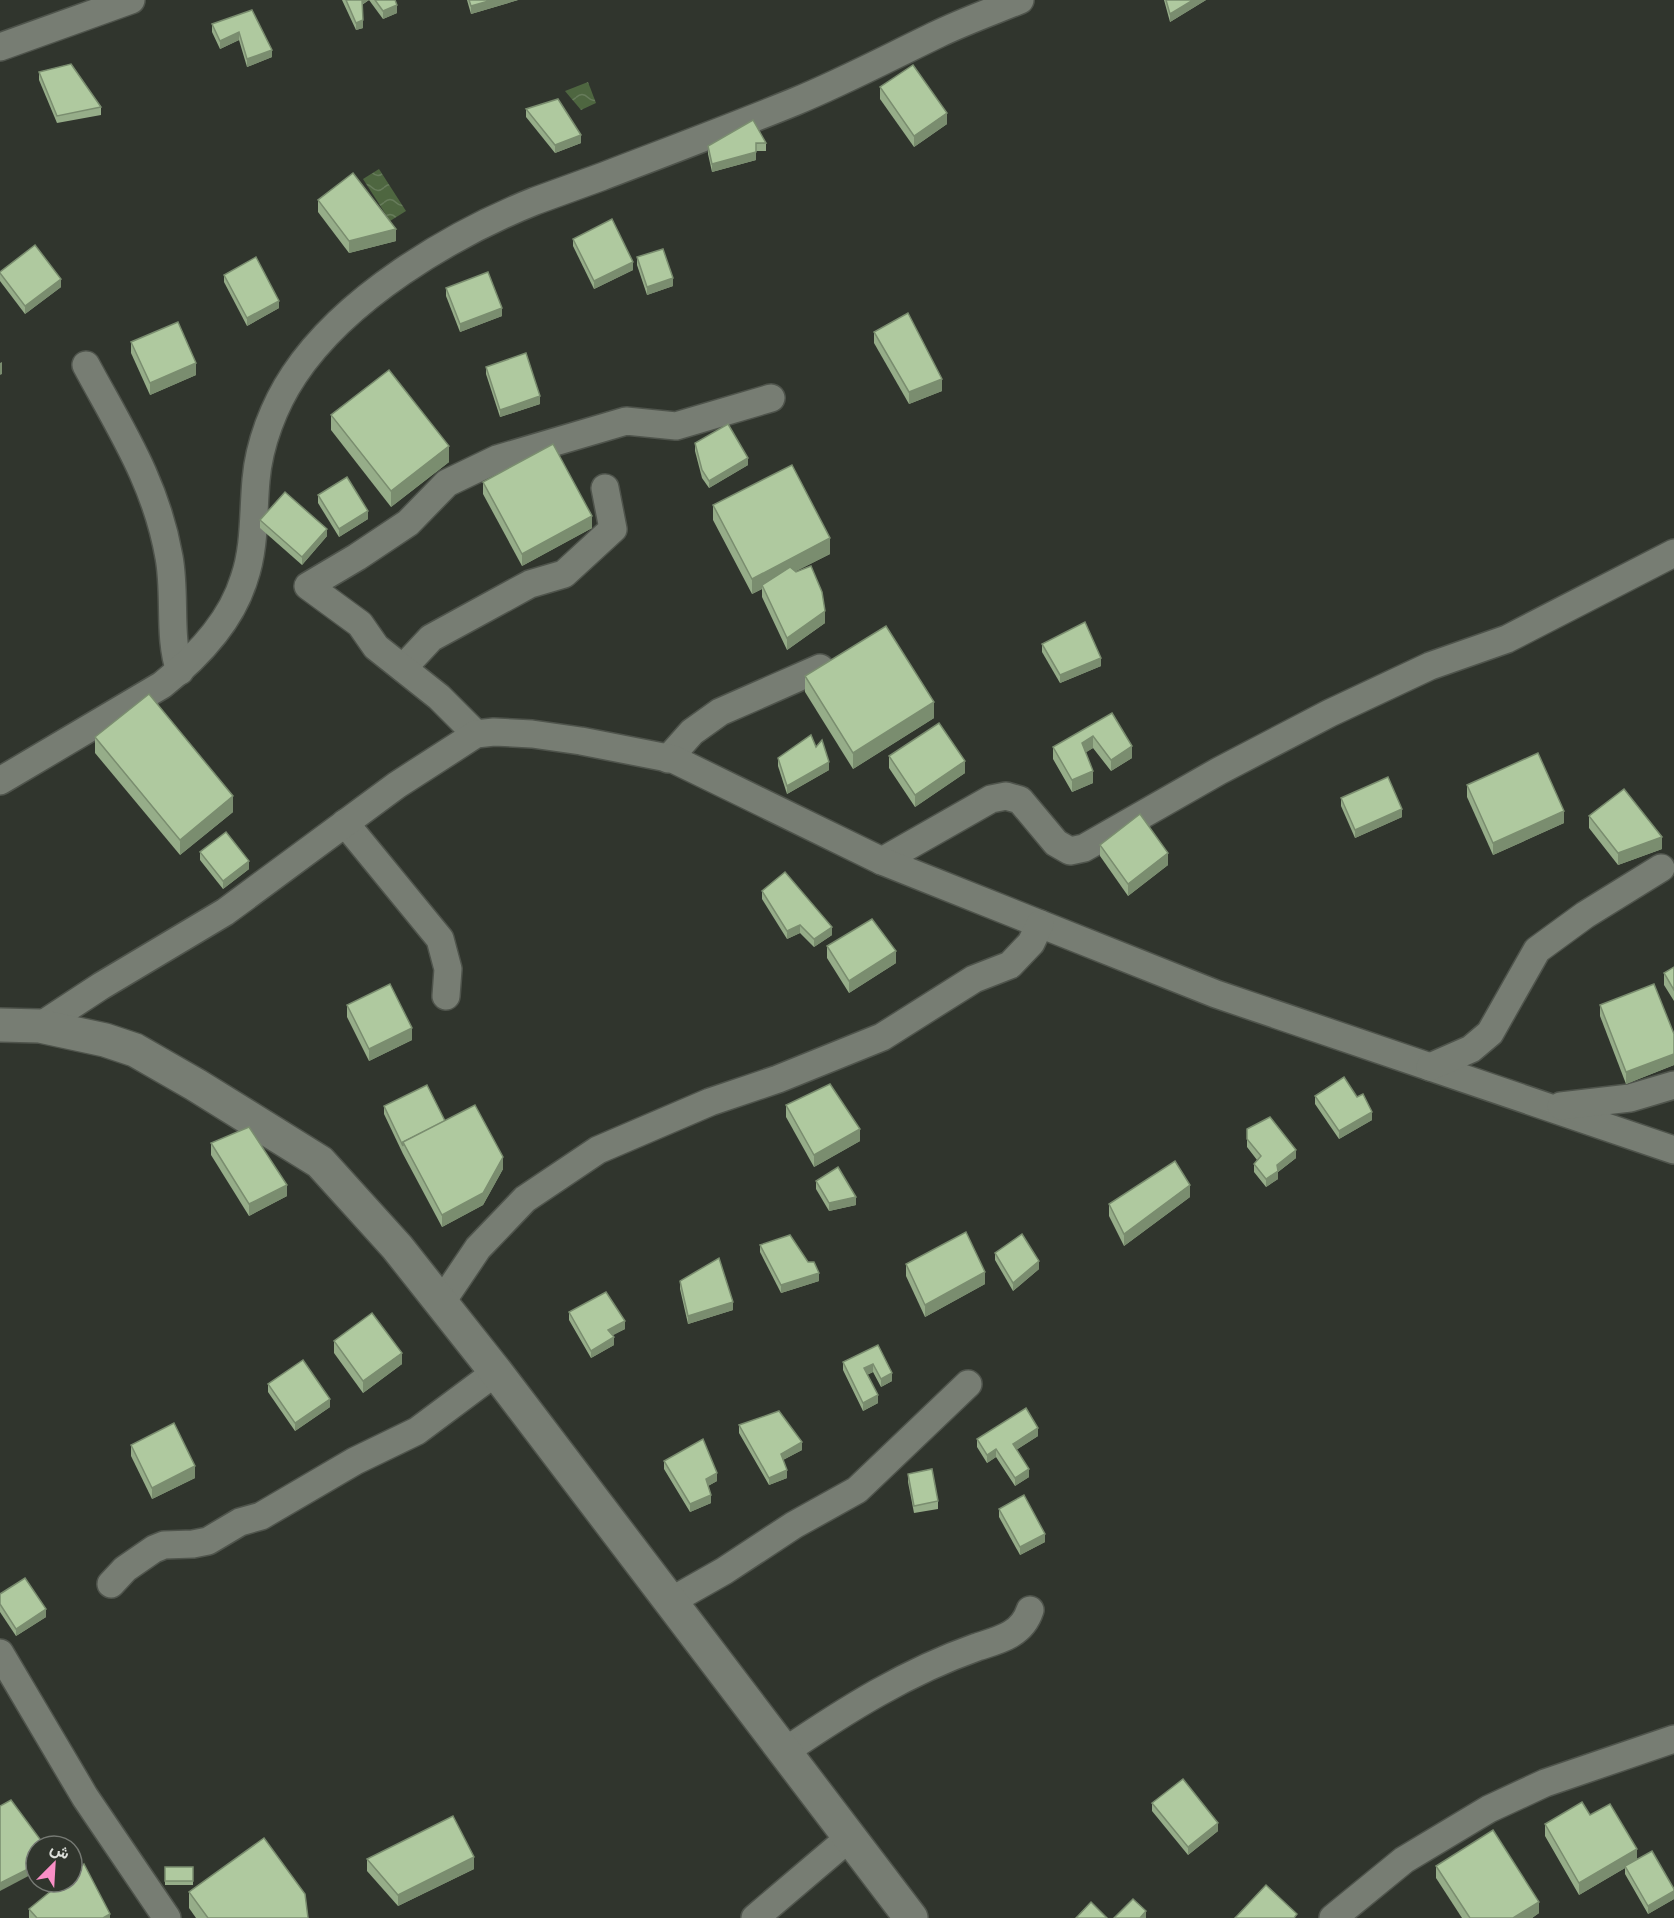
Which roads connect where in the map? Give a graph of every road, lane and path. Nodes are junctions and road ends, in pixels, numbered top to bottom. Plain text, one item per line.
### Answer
1 (131, 0) edge
2 (1020, 0) edge
3 (0, 47) edge
4 (86, 365) dead end
5 (771, 398) dead end
6 (605, 488) dead end
7 (1674, 553) edge
8 (403, 668) junction
9 (820, 668) edge
10 (180, 671) junction
11 (476, 734) junction
12 (668, 759) junction
13 (0, 781) edge
14 (345, 823) junction
15 (882, 861) junction
16 (1661, 868) dead end
17 (1040, 924) junction
18 (446, 996) dead end
19 (0, 1025) edge
20 (40, 1026) junction
21 (1430, 1067) junction
22 (1674, 1085) edge
23 (1551, 1107) junction
24 (1674, 1150) edge
25 (441, 1303) junction
26 (496, 1372) junction
27 (968, 1384) dead end
28 (111, 1584) dead end
29 (671, 1601) junction
30 (1030, 1610) dead end
31 (0, 1653) edge
32 (1674, 1739) edge
33 (784, 1752) junction
34 (849, 1838) junction
35 (167, 1918) edge
36 (755, 1918) edge
37 (911, 1918) edge
38 (1333, 1918) edge

1 - 3 street
2 - 10 street
4 - 10 street
5 - 8 street
6 - 8 street
7 - 15 street
8 - 11 street
9 - 12 street
10 - 13 street
11 - 12 street
11 - 14 street
12 - 15 street
14 - 18 street
14 - 20 street
15 - 17 street
16 - 21 street
17 - 21 street
17 - 25 street
19 - 20 street
20 - 25 street
21 - 23 street
22 - 23 street
23 - 24 street
25 - 26 street
26 - 28 street
26 - 29 street
27 - 29 street
29 - 33 street
30 - 33 street
31 - 35 street
32 - 38 street
33 - 34 street
34 - 36 street
34 - 37 street

